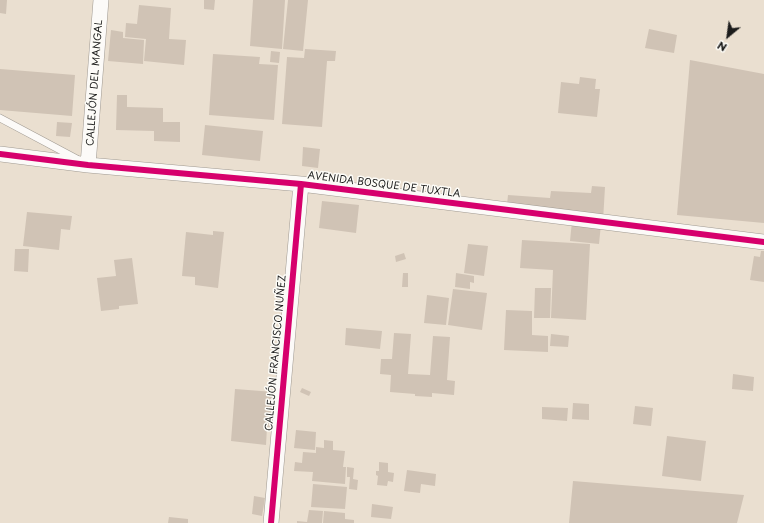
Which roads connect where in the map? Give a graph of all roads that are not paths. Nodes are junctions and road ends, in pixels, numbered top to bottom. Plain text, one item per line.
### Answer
1 (101, 0) edge
2 (0, 118) edge
3 (0, 154) edge
4 (88, 165) junction
5 (301, 184) junction
6 (764, 242) edge
7 (271, 523) edge

1 - 4 street, CALLEJÓN DEL MANGAL
2 - 4 lane
3 - 4 street, AVENIDA BOSQUE DE TUXTLA
4 - 5 street, AVENIDA BOSQUE DE TUXTLA
5 - 6 street, AVENIDA BOSQUE DE TUXTLA
5 - 7 street, CALLEJÓN FRANCISCO NUÑEZ

